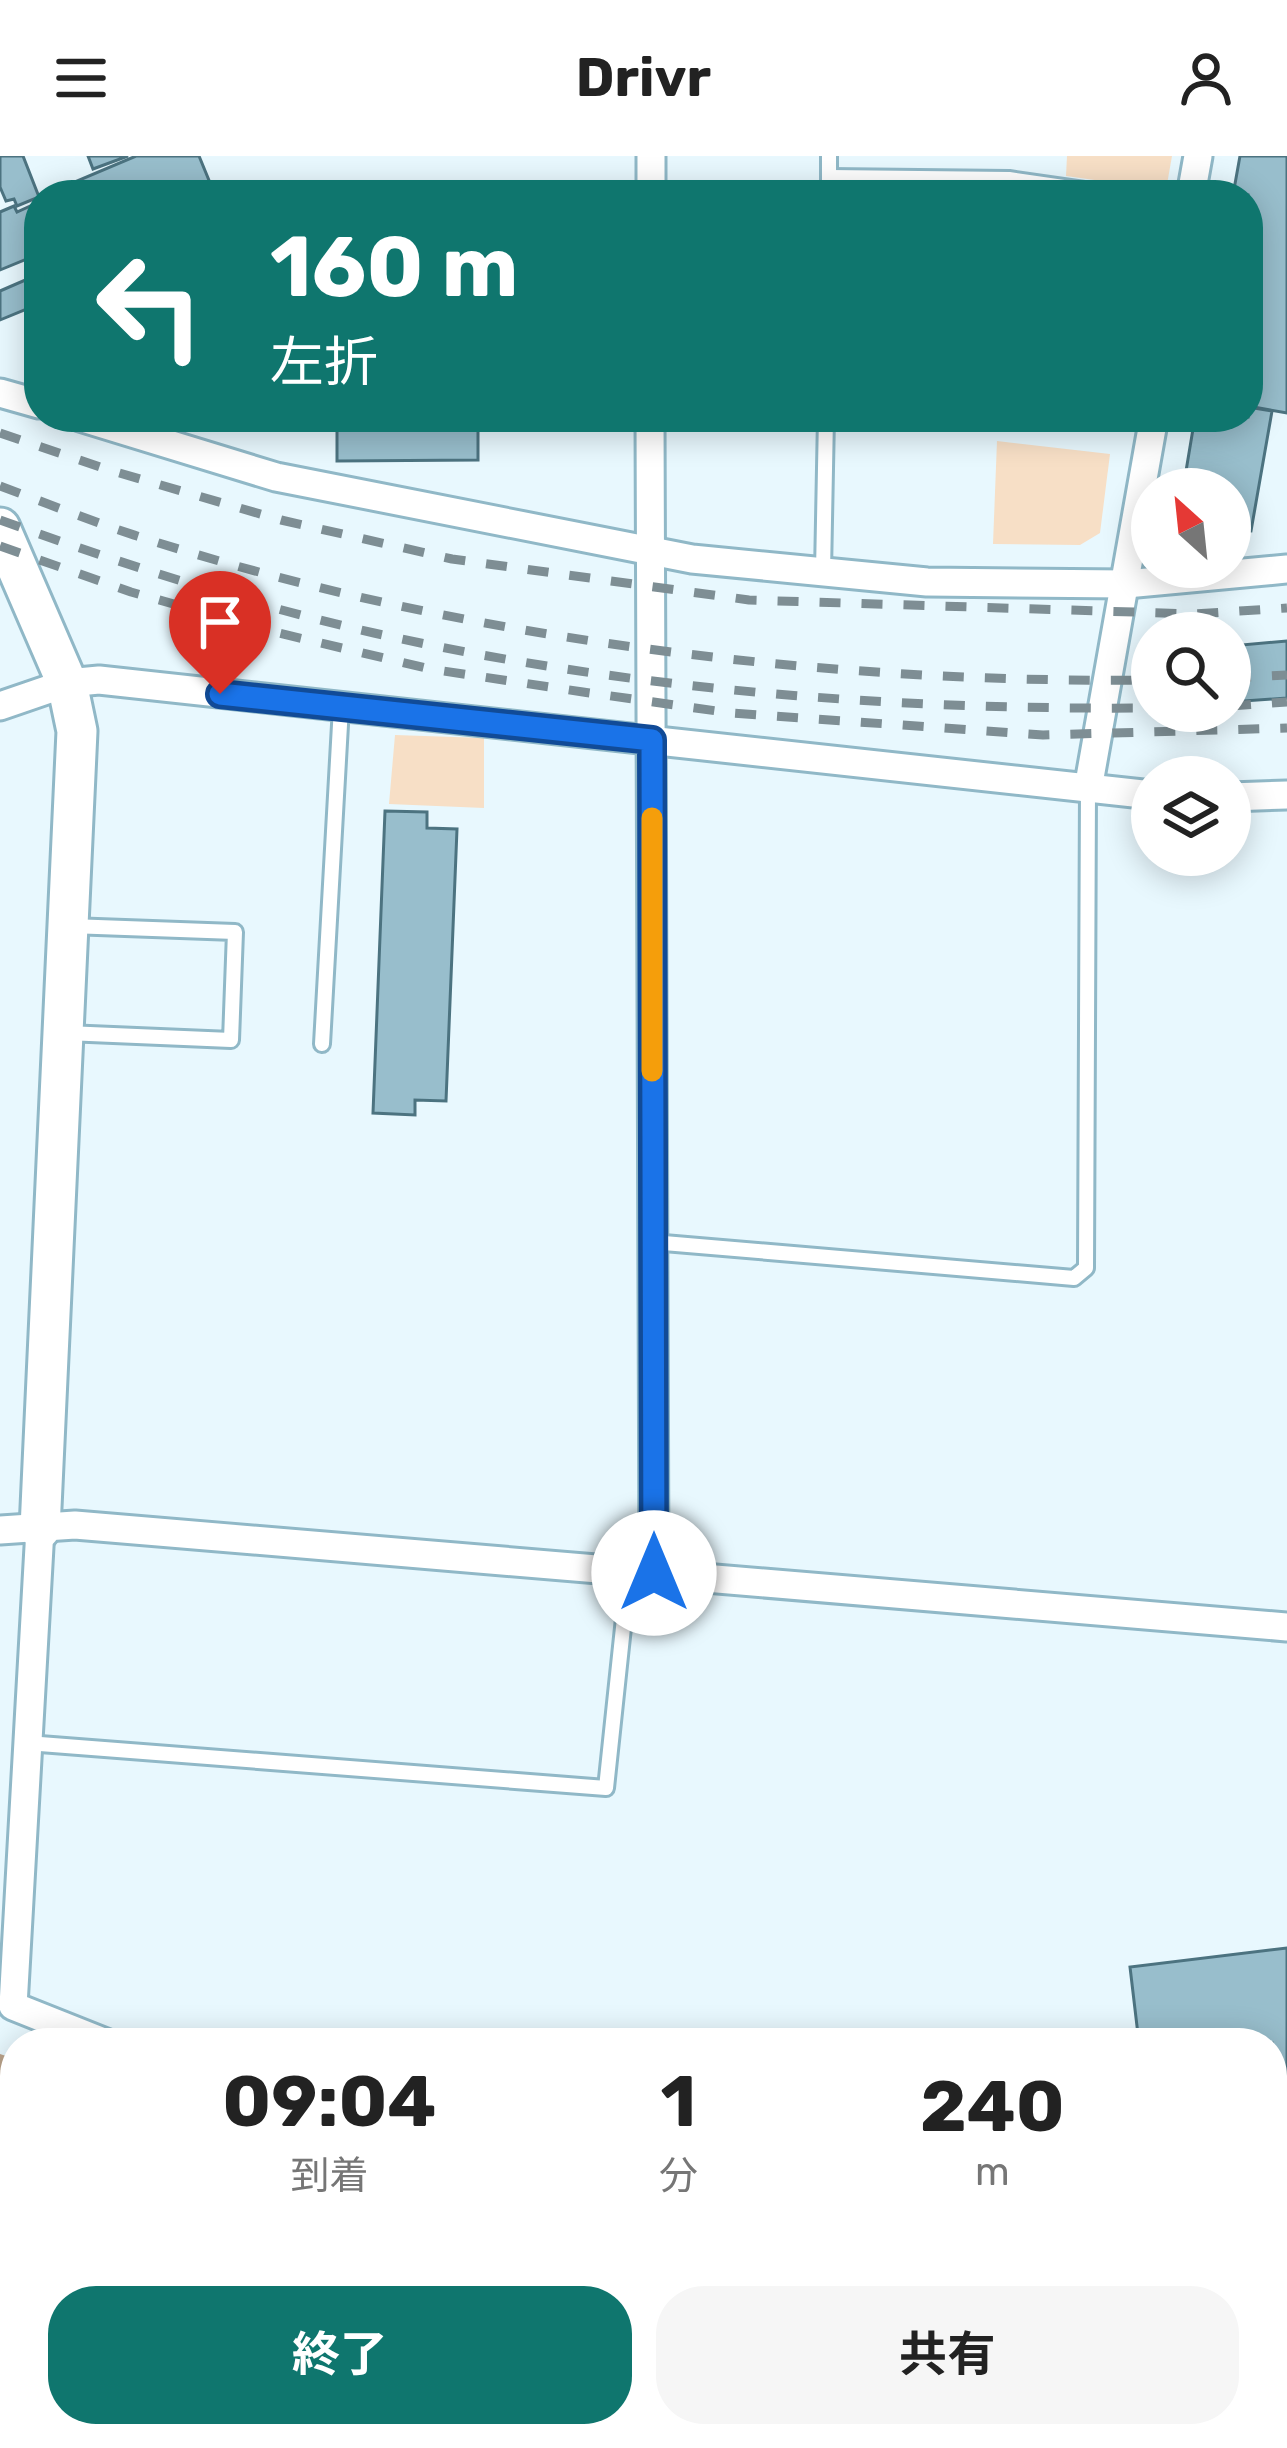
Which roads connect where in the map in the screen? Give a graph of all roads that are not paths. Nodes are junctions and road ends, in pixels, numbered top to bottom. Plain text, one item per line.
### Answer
1 (829, 156) edge
2 (830, 177) junction
3 (830, 180) edge
4 (1017, 180) edge
5 (129, 432) edge
6 (650, 432) edge
7 (826, 432) edge
8 (1151, 432) edge
9 (0, 528) edge
10 (650, 551) junction
11 (1287, 568) edge
12 (823, 572) junction
13 (1126, 584) junction
14 (16, 596) edge
15 (67, 683) junction
16 (0, 706) edge
17 (340, 707) junction
18 (652, 740) junction
19 (1088, 789) junction
20 (1131, 792) edge
21 (1287, 795) edge
22 (1251, 796) edge
23 (70, 926) junction
24 (66, 1033) junction
25 (322, 1044) dead end
26 (652, 1242) junction
27 (40, 1528) junction
28 (0, 1530) edge
29 (641, 1572) junction
30 (1287, 1627) edge
31 (27, 1743) junction
32 (7, 1975) edge
33 (68, 2028) edge

1 - 2 lane
2 - 3 lane
2 - 4 lane
5 - 10 street
6 - 10 street
7 - 12 lane
8 - 13 street
9 - 14 street
10 - 12 street
10 - 18 street
11 - 13 street
12 - 13 street
13 - 19 street
14 - 15 street
15 - 16 street
15 - 17 street
15 - 23 street
17 - 18 street
17 - 25 lane
18 - 19 street
18 - 26 street
19 - 20 street
19 - 26 lane
21 - 22 street
23 - 24 street
23 - 24 lane
24 - 27 street
26 - 29 street
27 - 28 street
27 - 29 street
27 - 31 street
29 - 30 street
29 - 31 lane
31 - 32 street
32 - 33 street

